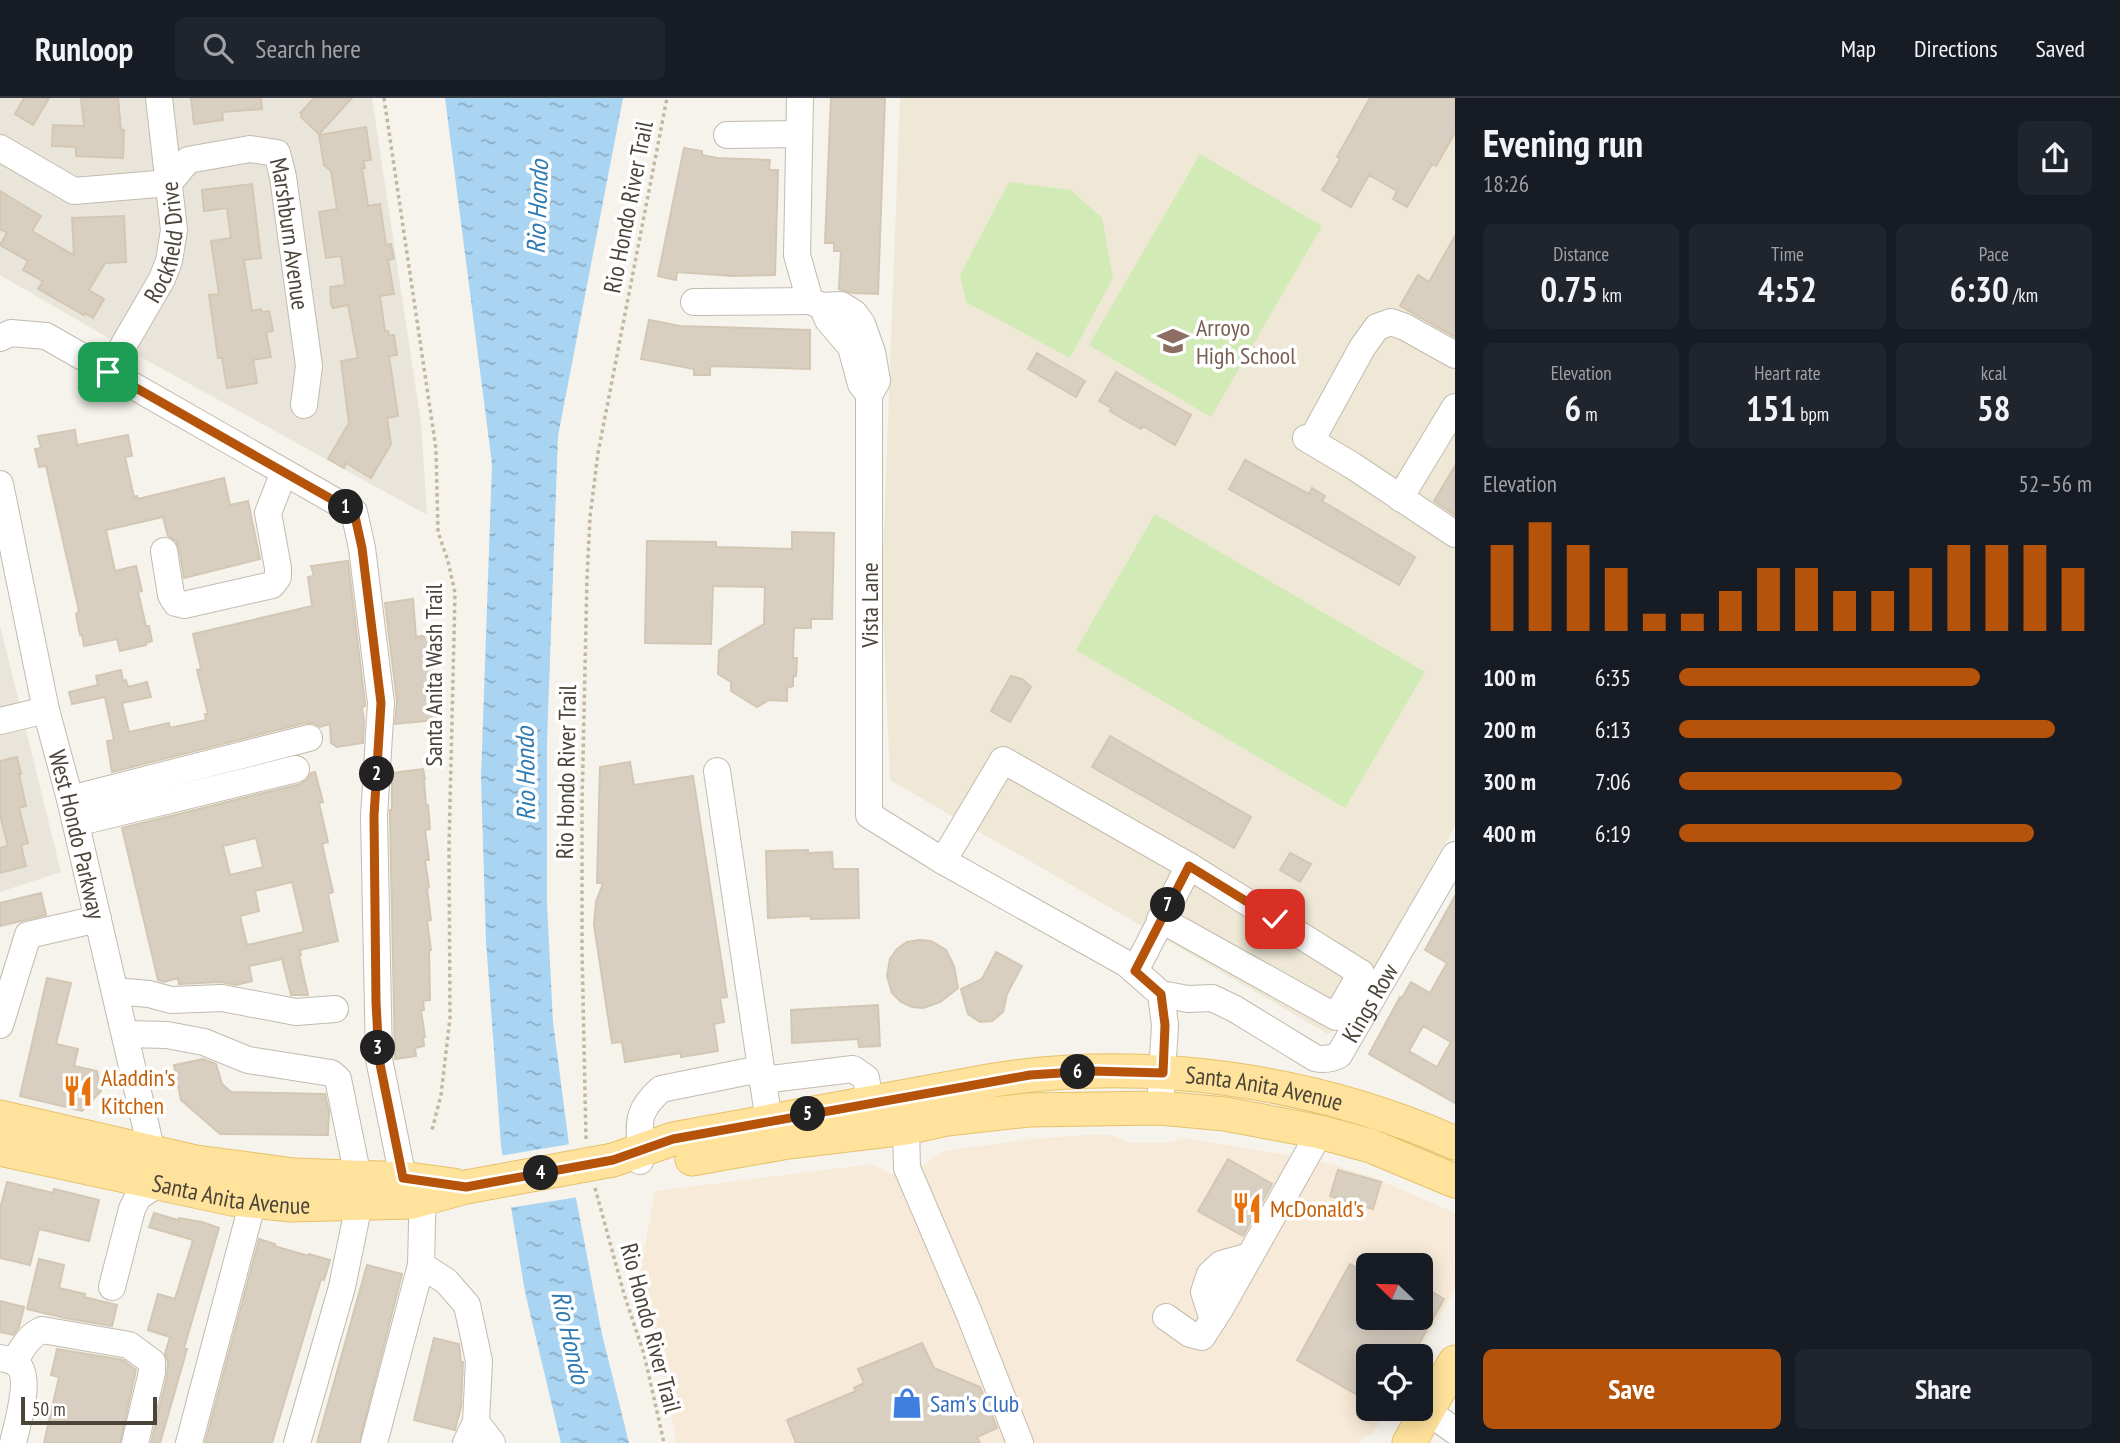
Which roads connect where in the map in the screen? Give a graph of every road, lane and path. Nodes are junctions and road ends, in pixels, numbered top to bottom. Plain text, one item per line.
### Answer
1 (159, 98) edge
2 (384, 98) edge
3 (667, 98) edge
4 (800, 98) edge
5 (799, 134) junction
6 (727, 135) dead end
7 (0, 148) edge
8 (169, 183) junction
9 (694, 302) dead end
10 (816, 304) junction
11 (0, 338) edge
12 (1455, 355) edge
13 (108, 372) junction
14 (304, 405) dead end
15 (1455, 407) edge
16 (284, 472) junction
17 (0, 484) edge
18 (1400, 498) junction
19 (1455, 534) edge
20 (164, 551) dead end
21 (47, 710) junction
22 (0, 722) edge
23 (309, 738) dead end
24 (296, 769) dead end
25 (717, 771) dead end
26 (73, 811) junction
27 (1455, 855) edge
28 (943, 861) junction
29 (1189, 866) junction
30 (98, 919) junction
31 (1160, 919) junction
32 (1135, 971) junction
33 (1372, 975) junction
34 (115, 991) junction
35 (1161, 994) junction
36 (335, 1009) dead end
37 (1345, 1022) junction
38 (0, 1025) edge
39 (125, 1034) junction
40 (1163, 1073) junction
41 (761, 1074) junction
42 (994, 1080) junction
43 (870, 1102) junction
44 (1160, 1108) junction
45 (0, 1117) edge
46 (906, 1128) junction
47 (432, 1130) dead end
48 (1321, 1132) junction
49 (768, 1134) junction
50 (1455, 1143) edge
51 (0, 1149) edge
52 (615, 1160) junction
53 (156, 1168) junction
54 (1455, 1181) edge
55 (416, 1186) junction
56 (359, 1191) junction
57 (253, 1201) junction
58 (421, 1265) junction
59 (112, 1287) dead end
60 (1166, 1317) dead end
61 (7, 1360) edge
62 (1455, 1363) edge
63 (1433, 1401) edge
64 (1433, 1415) edge
65 (1421, 1421) edge
66 (1455, 1431) edge
67 (471, 1432) edge
68 (13, 1443) edge
69 (135, 1443) edge
70 (189, 1443) edge
71 (297, 1443) edge
72 (374, 1443) edge
73 (492, 1443) edge
74 (664, 1443) edge
75 (1020, 1443) edge
76 (1409, 1443) edge

1 - 8 street, Rockfield Drive
2 - 47 path, Santa Anita Wash Trail
3 - 52 path, Rio Hondo River Trail
4 - 5 street
5 - 6 street
5 - 10 street
7 - 8 street
8 - 13 street, Rockfield Drive
8 - 14 street, Marshburn Avenue
9 - 10 street, Vista Lane
10 - 28 street, Vista Lane
11 - 13 street
12 - 18 street
13 - 16 street
15 - 18 street
16 - 20 street
16 - 55 street
17 - 21 street, West Hondo Parkway
18 - 19 street
21 - 22 street
21 - 26 street, West Hondo Parkway
23 - 26 street
24 - 26 street
25 - 41 street
26 - 30 street, West Hondo Parkway
27 - 33 street, Kings Row
28 - 29 street
28 - 32 street
29 - 31 street
29 - 33 street
30 - 34 street, West Hondo Parkway
30 - 38 street
31 - 32 street
31 - 37 street
32 - 35 street
33 - 37 street, Kings Row
34 - 36 street
34 - 39 street, West Hondo Parkway
35 - 37 street, Kings Row
35 - 40 street
39 - 53 street, West Hondo Parkway
39 - 56 street
40 - 42 main road, Santa Anita Avenue
40 - 44 street
40 - 50 main road, Santa Anita Avenue
41 - 43 street
41 - 49 street
41 - 52 street
42 - 43 main road, Santa Anita Avenue
42 - 46 main road
43 - 49 main road, Santa Anita Avenue
44 - 46 main road, Santa Anita Avenue
44 - 48 main road, Santa Anita Avenue
45 - 53 main road, Santa Anita Avenue
46 - 49 main road, Santa Anita Avenue
46 - 75 street
48 - 54 main road, Santa Anita Avenue
48 - 60 street
49 - 52 main road, Santa Anita Avenue
51 - 53 main road, Santa Anita Avenue
52 - 55 main road, Santa Anita Avenue, bridge
52 - 74 path, Rio Hondo River Trail
53 - 56 main road, Santa Anita Avenue
53 - 57 main road, Santa Anita Avenue
53 - 59 street
55 - 56 main road, Santa Anita Avenue
55 - 58 street
56 - 57 main road, Santa Anita Avenue
56 - 71 street
57 - 70 street
58 - 67 street
58 - 72 street
61 - 68 street
61 - 69 street
62 - 63 main road
64 - 66 street
65 - 76 main road
67 - 73 street

